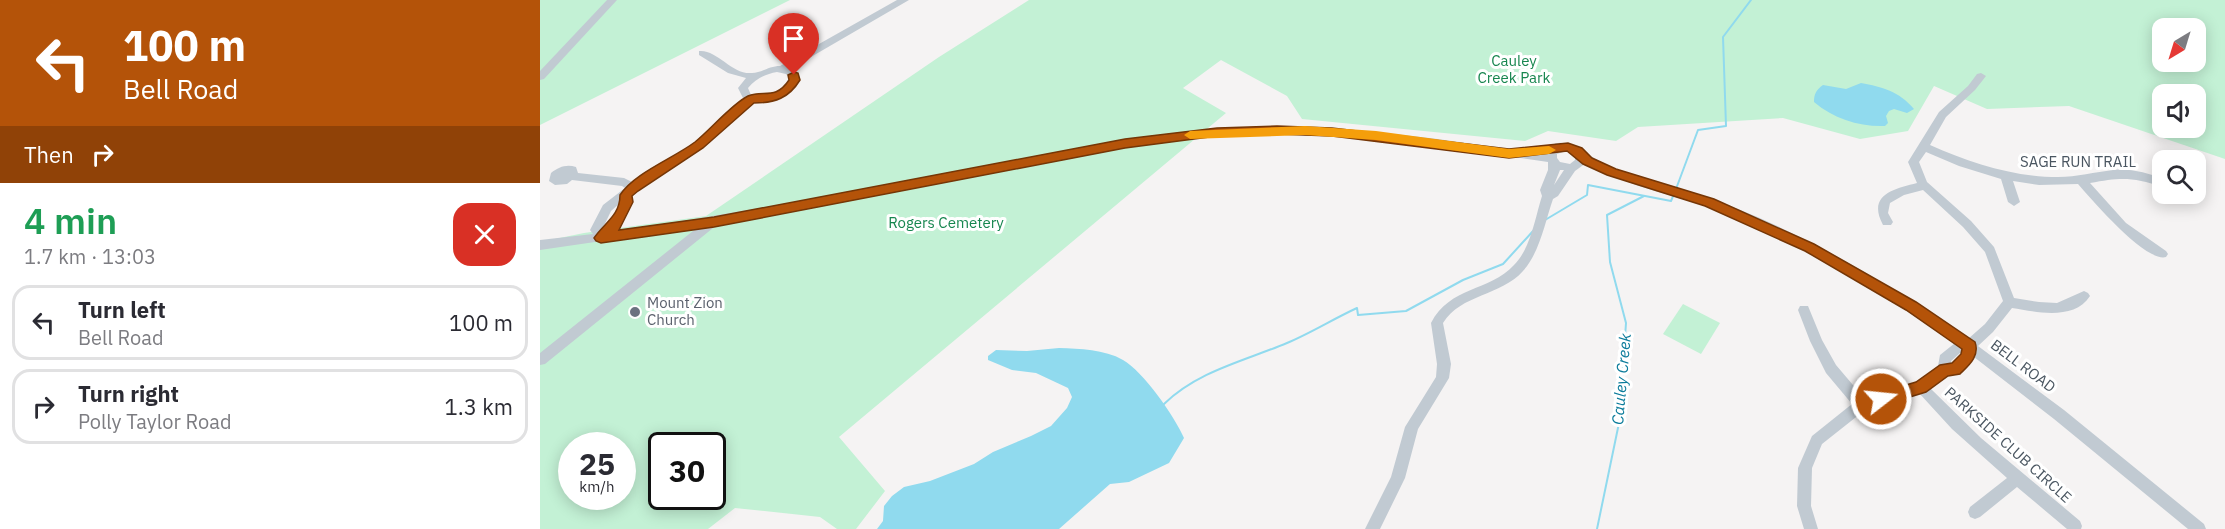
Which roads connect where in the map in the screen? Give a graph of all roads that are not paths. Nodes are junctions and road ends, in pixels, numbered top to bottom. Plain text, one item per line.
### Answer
1 (612, 0) edge
2 (904, 0) edge
3 (702, 53) dead end
4 (783, 69) junction
5 (1981, 76) dead end
6 (540, 77) edge
7 (753, 77) junction
8 (751, 99) junction
9 (1925, 147) junction
10 (1580, 154) junction
11 (1553, 157) junction
12 (1573, 168) junction
13 (1612, 172) junction
14 (572, 176) dead end
15 (2006, 176) junction
16 (2152, 178) edge
17 (2081, 180) junction
18 (1925, 186) junction
19 (630, 191) junction
20 (1548, 196) junction
21 (2014, 202) dead end
22 (620, 213) junction
23 (603, 215) junction
24 (714, 222) junction
25 (1887, 222) dead end
26 (601, 238) junction
27 (540, 245) edge
28 (2163, 254) dead end
29 (2084, 296) dead end
30 (2009, 302) junction
31 (1804, 310) dead end
32 (1970, 346) junction
33 (540, 360) edge
34 (1921, 387) junction
35 (1862, 405) junction
36 (2017, 478) junction
37 (1976, 512) dead end
38 (2075, 526) dead end
39 (1372, 529) edge
40 (1811, 529) edge
41 (2199, 529) edge

1 - 6 street
2 - 4 street
3 - 7 street
4 - 7 street
4 - 8 street
5 - 9 street
7 - 8 street
8 - 19 street
9 - 15 street, SAGE RUN TRAIL
9 - 18 street
10 - 11 street, BELL ROAD
10 - 12 street
10 - 13 street, BELL ROAD
11 - 12 street, BELL ROAD
11 - 20 street
11 - 24 street, BELL ROAD
12 - 13 street, BELL ROAD
12 - 20 street
13 - 32 street, BELL ROAD
14 - 19 street
15 - 17 street, SAGE RUN TRAIL
15 - 21 street
16 - 17 street, SAGE RUN TRAIL
17 - 28 street
18 - 25 street
18 - 30 street
19 - 22 street
19 - 23 street
20 - 39 street
22 - 23 street
22 - 26 street
23 - 26 street
24 - 26 street, BELL ROAD
24 - 33 street
26 - 27 street, BELL ROAD
29 - 30 street
30 - 32 street
31 - 35 street
32 - 34 street
32 - 41 street, BELL ROAD
34 - 35 street
34 - 36 street, PARKSIDE CLUB CIRCLE
35 - 40 street
36 - 37 street
36 - 38 street, PARKSIDE CLUB CIRCLE

